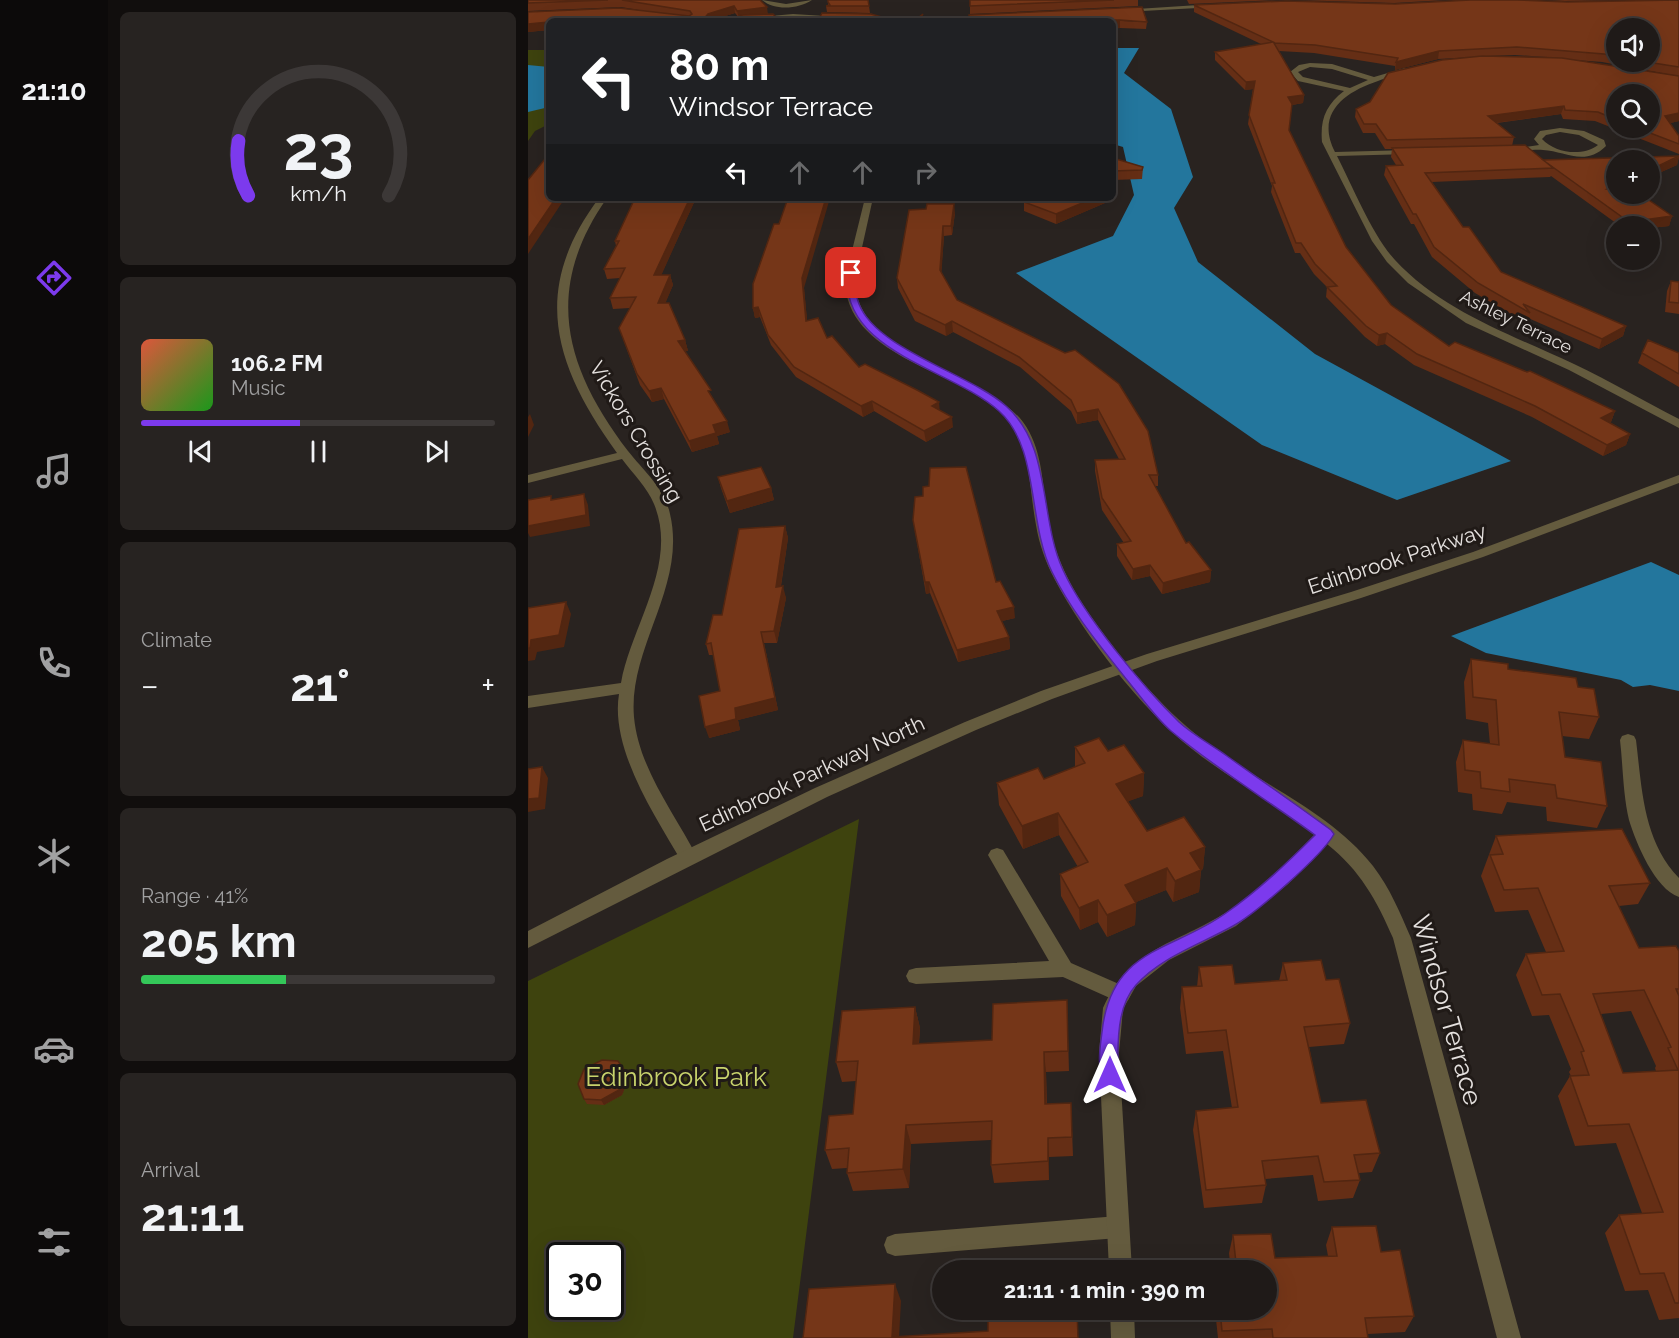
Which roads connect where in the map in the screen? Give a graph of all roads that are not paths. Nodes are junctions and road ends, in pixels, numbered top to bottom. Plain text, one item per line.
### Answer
1 (765, 0) edge
2 (809, 0) edge
3 (792, 5) junction
4 (1219, 6) edge
5 (1117, 10) edge
6 (793, 16) junction
7 (995, 17) edge
8 (771, 18) edge
9 (846, 18) edge
10 (977, 18) edge
11 (1415, 68) edge
12 (1373, 79) junction
13 (1350, 90) junction
14 (1546, 147) junction
15 (1499, 150) edge
16 (1416, 152) edge
17 (1333, 154) junction
18 (601, 201) edge
19 (868, 201) edge
20 (1679, 424) edge
21 (625, 454) junction
22 (528, 479) edge
23 (1679, 479) edge
24 (1124, 667) junction
25 (628, 687) junction
26 (528, 702) edge
27 (1628, 740) dead end
28 (1326, 834) junction
29 (997, 855) dead end
30 (688, 857) junction
31 (1679, 890) edge
32 (528, 940) edge
33 (1064, 969) junction
34 (916, 976) dead end
35 (1121, 994) junction
36 (1118, 1227) junction
37 (895, 1245) dead end
38 (1120, 1260) edge
39 (1122, 1320) edge
40 (1123, 1338) edge
41 (1509, 1338) edge

1 - 3 street
2 - 3 street
3 - 6 street
4 - 5 street
6 - 8 street
6 - 9 street
7 - 10 street
11 - 12 street, Ashley Terrace
12 - 13 street, Ashley Terrace
12 - 13 street
13 - 17 street, Ashley Terrace
14 - 14 street
14 - 15 street
16 - 17 street
17 - 20 street, Ashley Terrace
18 - 21 street, Vickors Crossing
19 - 24 street, Windsor Terrace
21 - 22 street
21 - 25 street, Vickors Crossing
23 - 24 street, Edinbrook Parkway
24 - 28 street, Windsor Terrace
24 - 30 street, Edinbrook Parkway North
25 - 26 street
25 - 30 street, Vickors Crossing
27 - 31 street
28 - 35 street
28 - 41 street, Windsor Terrace
29 - 33 street
30 - 32 street, Edinbrook Parkway North
33 - 34 street
33 - 35 street
35 - 36 street
36 - 37 street
36 - 38 street
39 - 40 street

